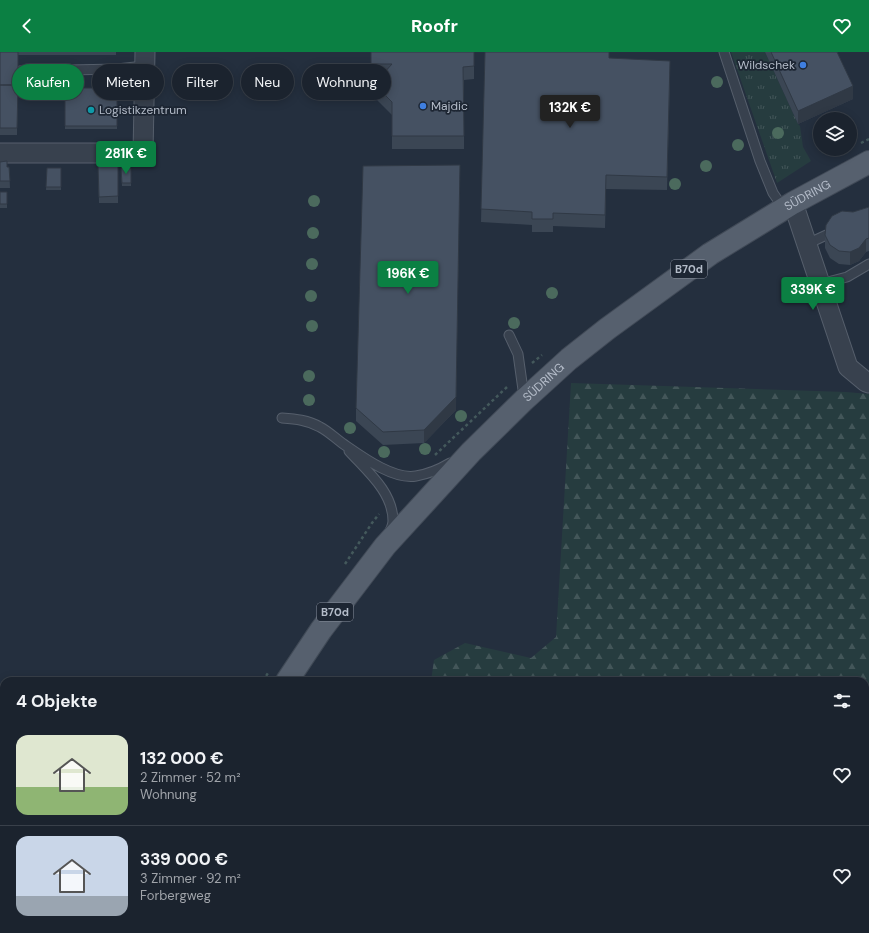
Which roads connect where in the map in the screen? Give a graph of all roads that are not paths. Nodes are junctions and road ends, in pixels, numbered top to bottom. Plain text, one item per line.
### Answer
1 (724, 52) edge
2 (145, 59) edge
3 (84, 70) edge
4 (0, 153) edge
5 (869, 162) edge
6 (788, 206) junction
7 (841, 228) edge
8 (807, 244) junction
9 (869, 264) edge
10 (820, 284) junction
11 (509, 335) dead end
12 (869, 383) edge
13 (524, 400) junction
14 (282, 418) dead end
15 (343, 444) junction
16 (470, 452) junction
17 (386, 546) junction
18 (290, 677) edge

1 - 6 lane
2 - 3 lane
2 - 4 street
5 - 6 main road, SÜDRING / B70d
6 - 8 street
6 - 13 main road, SÜDRING / B70d
7 - 8 lane
8 - 10 street
9 - 10 lane
10 - 12 street
11 - 13 lane
13 - 16 main road, SÜDRING / B70d
14 - 15 lane
15 - 16 lane
15 - 17 lane
16 - 17 main road, SÜDRING / B70d
17 - 18 main road, SÜDRING / B70d

